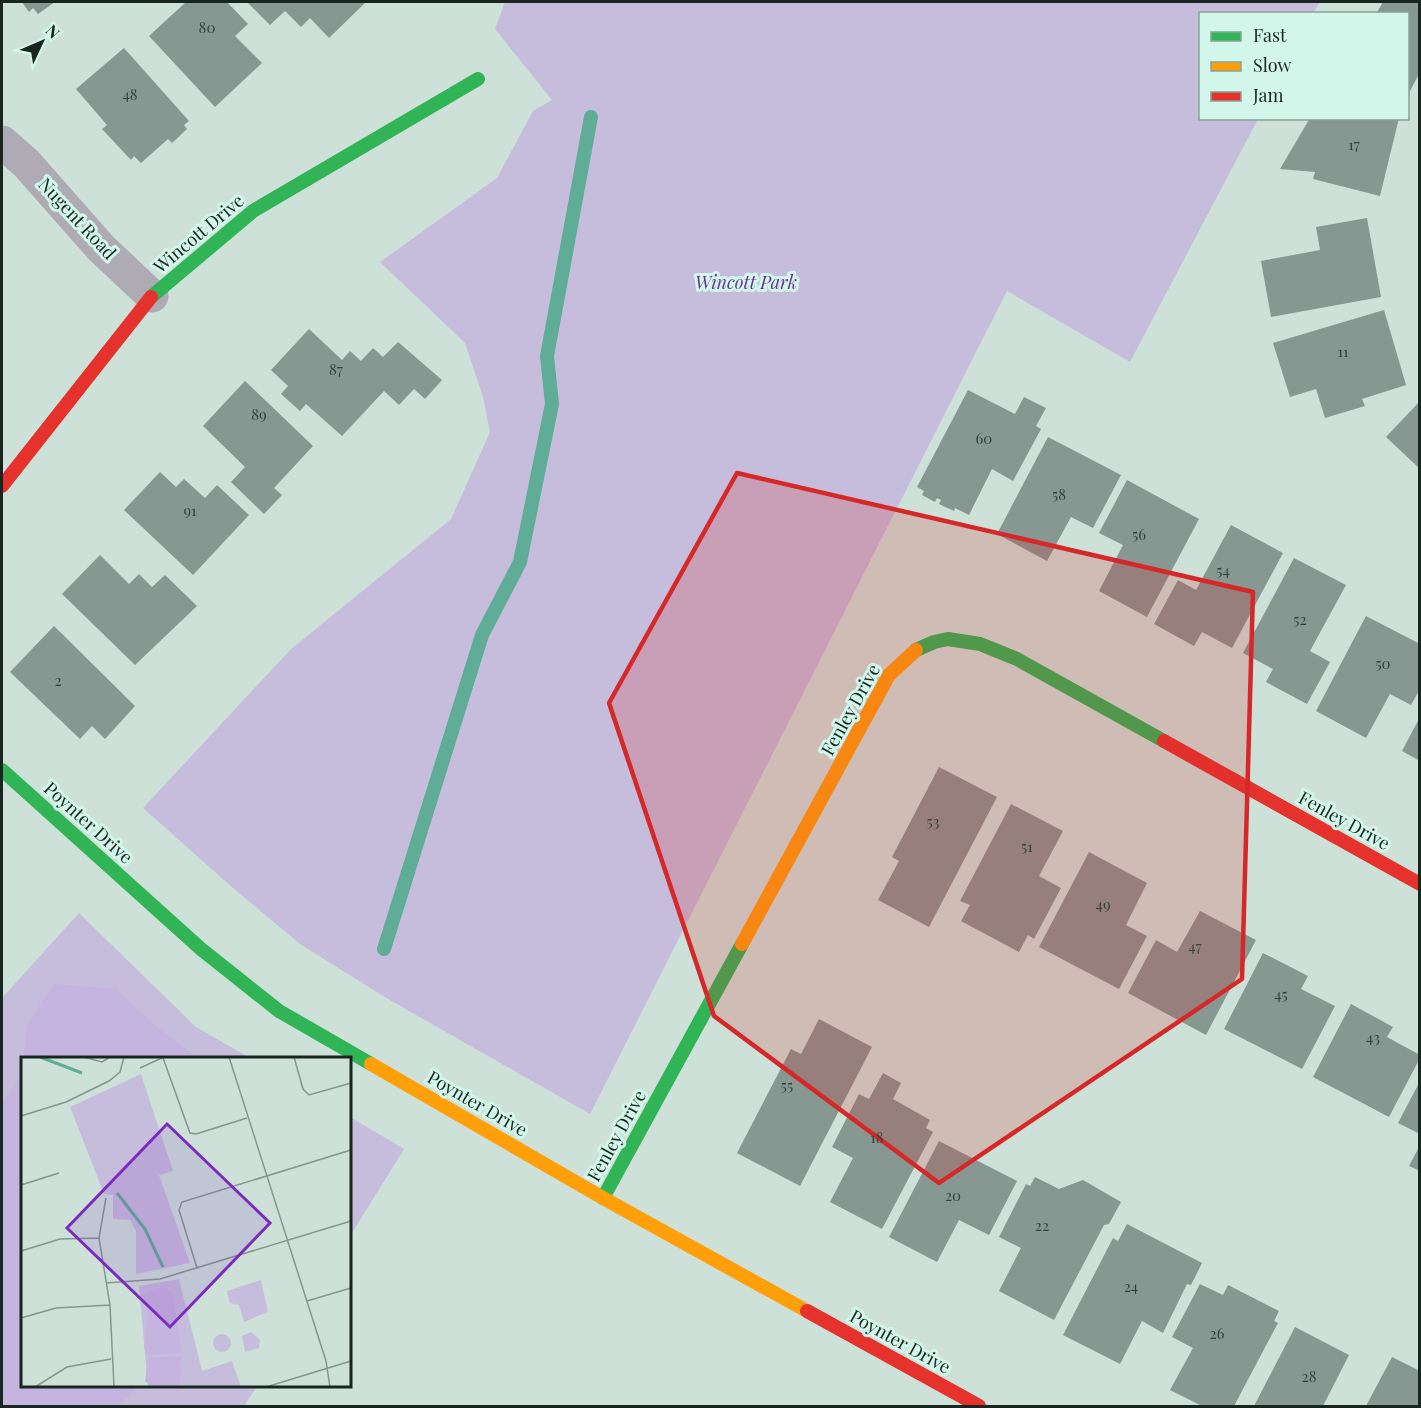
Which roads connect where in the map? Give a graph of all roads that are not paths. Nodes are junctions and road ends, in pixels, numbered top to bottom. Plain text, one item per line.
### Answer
1 (478, 79) dead end
2 (2, 142) edge
3 (152, 296) junction
4 (2, 486) edge
5 (2, 770) edge
6 (1419, 884) edge
7 (603, 1198) junction
8 (979, 1407) edge

1 - 3 street, Wincott Drive
2 - 3 street, Nugent Road
3 - 4 street, Wincott Drive
5 - 7 street, Poynter Drive
6 - 7 street, Fenley Drive
7 - 8 street, Poynter Drive

